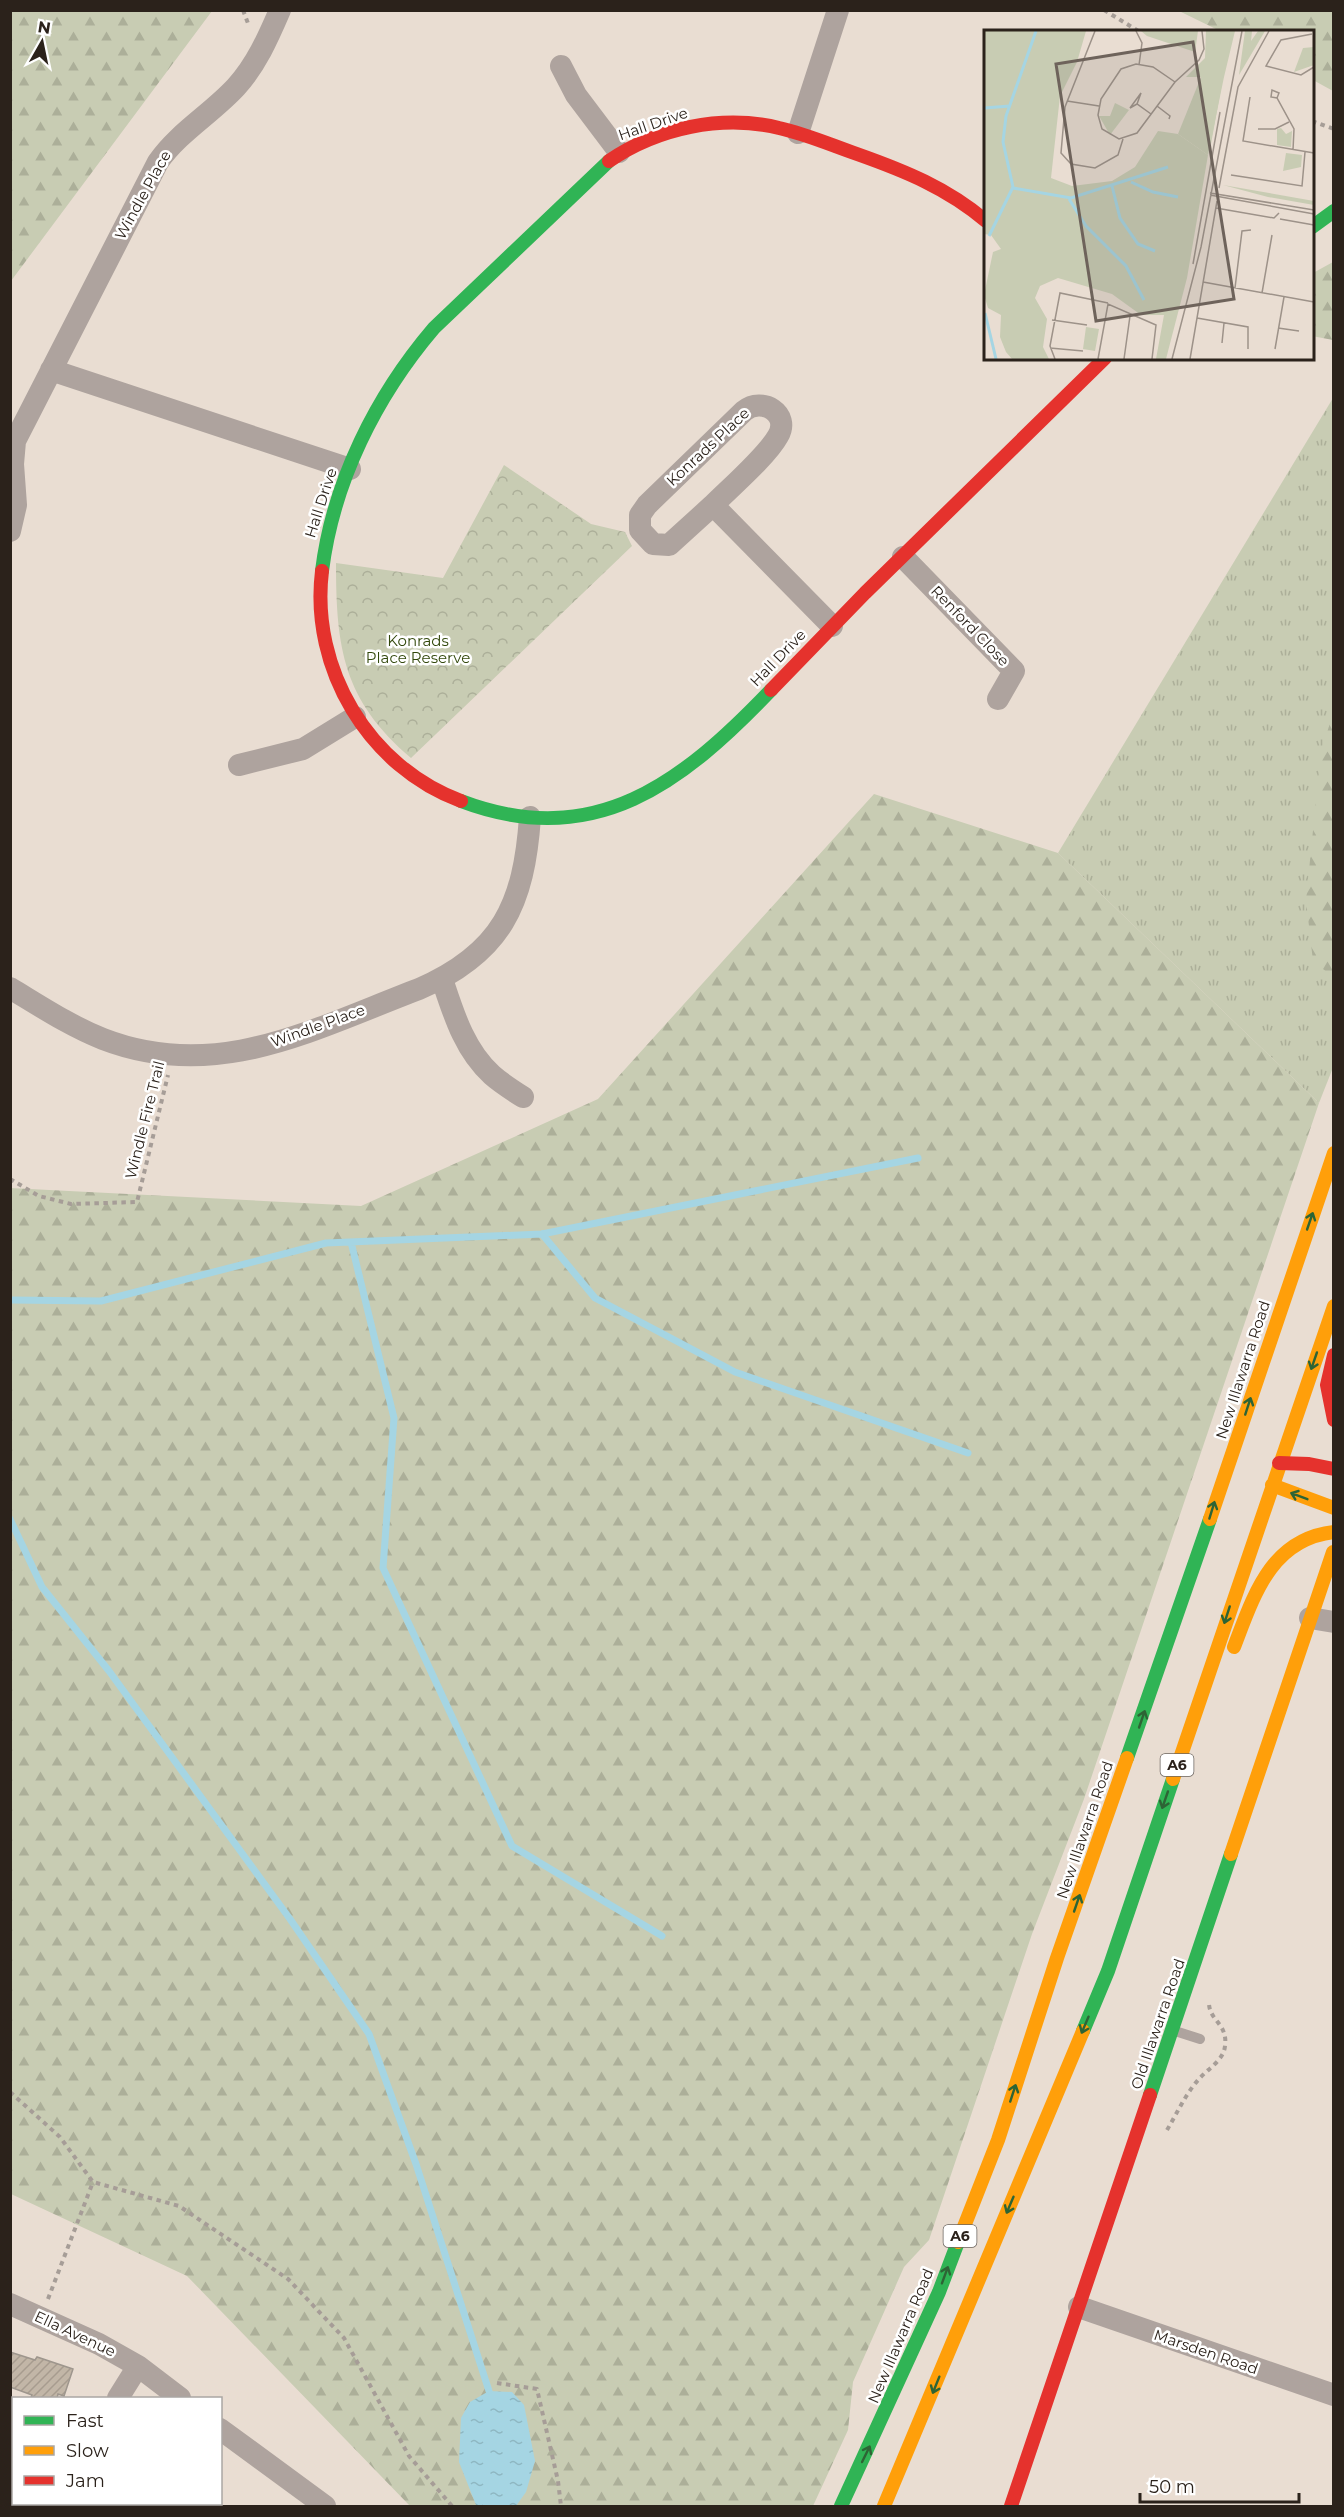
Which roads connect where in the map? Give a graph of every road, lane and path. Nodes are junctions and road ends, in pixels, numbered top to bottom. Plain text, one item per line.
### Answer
1 (280, 10) edge
2 (838, 10) edge
3 (1104, 10) edge
4 (1137, 30) edge
5 (561, 66) dead end
6 (1314, 122) edge
7 (1334, 129) edge
8 (798, 133) junction
9 (619, 152) junction
10 (1334, 211) edge
11 (984, 219) edge
12 (1314, 226) edge
13 (1103, 360) edge
14 (51, 370) junction
15 (350, 470) junction
16 (713, 505) junction
17 (10, 531) edge
18 (903, 557) junction
19 (832, 626) junction
20 (998, 699) dead end
21 (355, 717) junction
22 (238, 765) dead end
23 (530, 817) junction
24 (442, 979) junction
25 (10, 988) edge
26 (172, 1054) junction
27 (523, 1097) dead end
28 (1334, 1153) edge
29 (10, 1179) edge
30 (1334, 1306) edge
31 (1334, 1355) edge
32 (1334, 1420) edge
33 (1249, 1462) dead end
34 (1274, 1462) junction
35 (1232, 1467) junction
36 (1334, 1469) edge
37 (1266, 1483) junction
38 (1330, 1507) edge
39 (1334, 1532) edge
40 (1333, 1552) edge
41 (1310, 1618) junction
42 (1334, 1622) edge
43 (1198, 1703) junction
44 (1173, 2031) junction
45 (1200, 2039) dead end
46 (10, 2092) edge
47 (93, 2182) junction
48 (10, 2304) edge
49 (1079, 2307) junction
50 (41, 2318) junction
51 (138, 2366) junction
52 (497, 2383) dead end
53 (1334, 2395) edge
54 (119, 2397) edge
55 (179, 2397) edge
56 (222, 2430) edge
57 (325, 2506) edge
58 (452, 2506) edge
59 (561, 2506) edge
60 (841, 2506) edge
61 (884, 2506) edge
62 (1011, 2506) edge

1 - 14 street, Windle Place
2 - 8 street
3 - 4 path
5 - 9 street
6 - 7 path
8 - 9 main road, Hall Drive
8 - 11 main road, Hall Drive
9 - 15 main road, Hall Drive
10 - 12 main road
13 - 18 main road, Hall Drive
14 - 15 street
14 - 17 street, Windle Place
15 - 21 main road, Hall Drive
16 - 16 street, Konrads Place
16 - 19 street
18 - 19 main road, Hall Drive
18 - 20 street, Renford Close
19 - 23 main road, Hall Drive
21 - 22 street
21 - 23 main road, Hall Drive
23 - 24 street, Windle Place
24 - 26 street, Windle Place
24 - 27 street
25 - 26 street, Windle Place
26 - 29 path, Windle Fire Trail
35 -> 28 main road, New Illawarra Road / A6
30 -> 34 main road, A6
31 - 32 main road
33 - 35 main road
34 - 36 main road
34 - 37 main road, A6
60 -> 35 main road, New Illawarra Road / A6
38 -> 37 main road
37 -> 43 main road, A6
39 - 43 main road
40 - 41 main road, Old Illawarra Road
41 - 42 street
41 - 44 main road, Old Illawarra Road
43 -> 61 main road, A6
44 - 45 lane
44 - 49 main road, Old Illawarra Road
46 - 47 path
47 - 50 path
47 - 58 path
48 - 50 street, Ella Avenue
49 - 53 street, Marsden Road
49 - 62 main road, Old Illawarra Road
50 - 51 street, Ella Avenue
51 - 54 street
51 - 55 street, Ella Avenue
52 - 59 path
56 - 57 street

